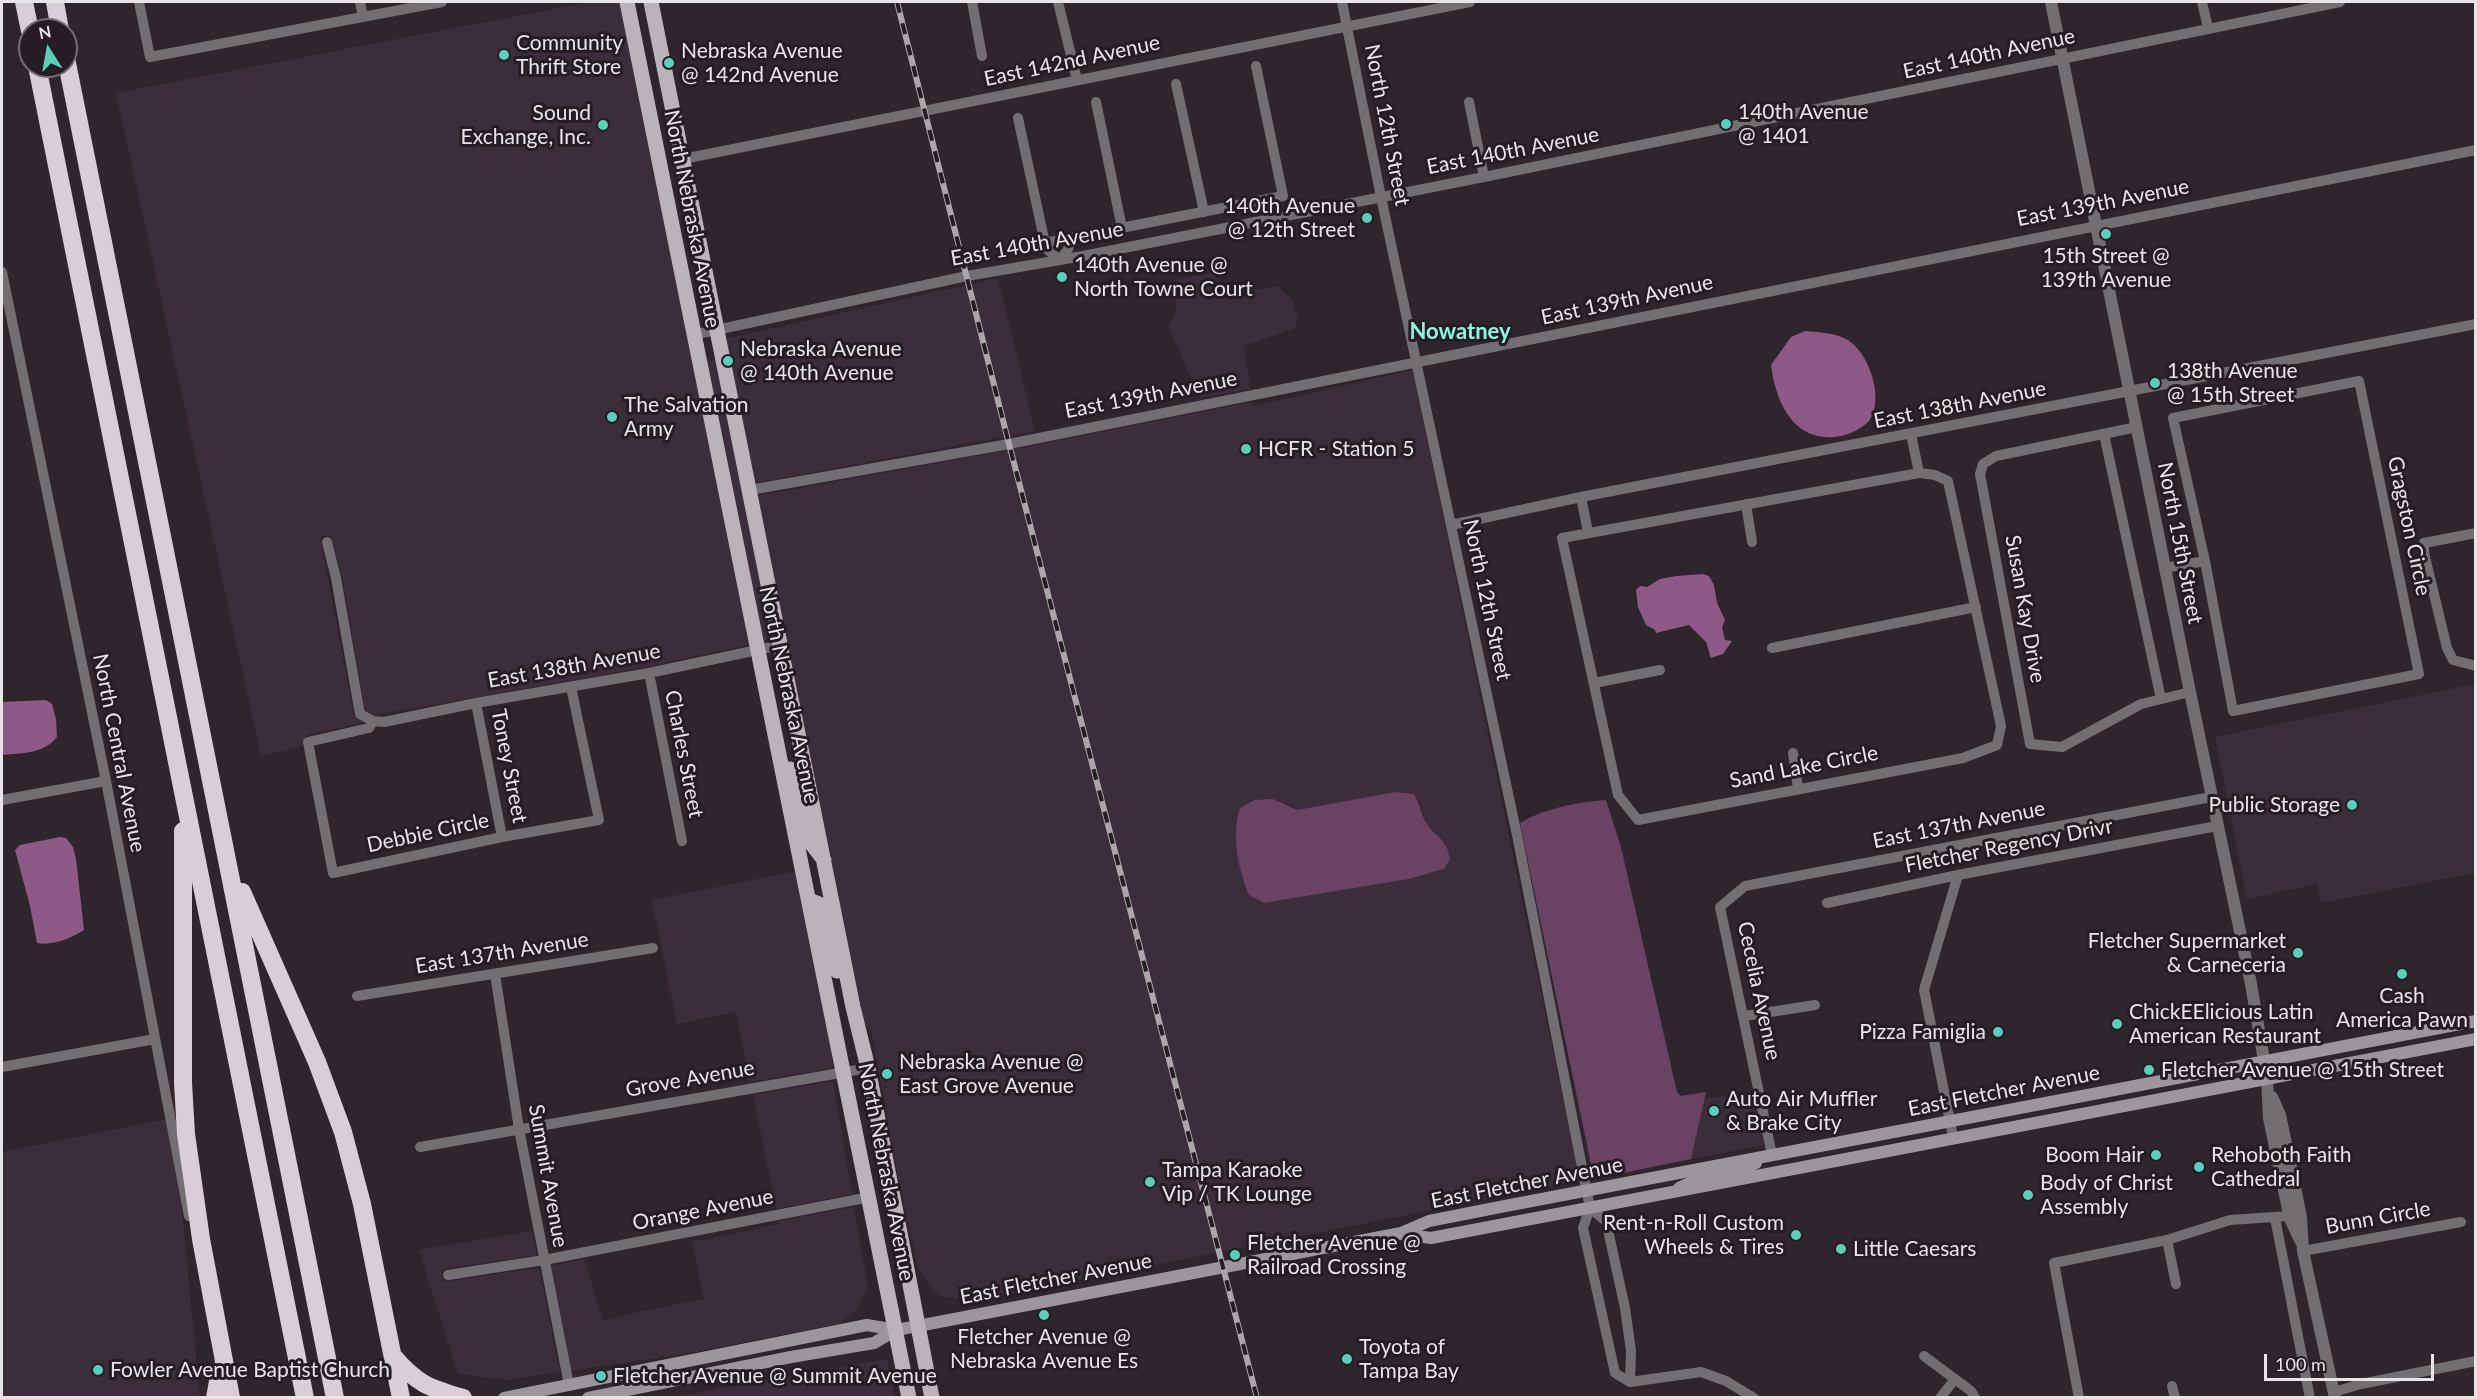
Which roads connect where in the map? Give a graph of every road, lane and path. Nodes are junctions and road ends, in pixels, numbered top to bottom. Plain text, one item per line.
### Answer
1 (24, 2) edge
2 (55, 2) edge
3 (139, 2) edge
4 (360, 2) edge
5 (442, 2) edge
6 (627, 2) edge
7 (651, 2) edge
8 (972, 2) edge
9 (1059, 2) edge
10 (1342, 2) edge
11 (1470, 2) edge
12 (2051, 2) edge
13 (2202, 2) edge
14 (2340, 2) edge
15 (363, 17) junction
16 (27, 18) edge
17 (58, 18) edge
18 (1347, 26) junction
19 (2208, 28) junction
20 (982, 56) dead end
21 (2063, 59) junction
22 (1256, 66) dead end
23 (39, 78) edge
24 (70, 78) edge
25 (1077, 80) junction
26 (1176, 84) dead end
27 (1096, 102) dead end
28 (1469, 102) dead end
29 (1018, 118) dead end
30 (2475, 150) edge
31 (683, 159) junction
32 (1484, 177) junction
33 (664, 183) junction
34 (1381, 197) junction
35 (1204, 212) junction
36 (2097, 224) junction
37 (1122, 228) junction
38 (1073, 238) junction
39 (1045, 243) junction
40 (1059, 260) junction
41 (2, 272) edge
42 (2475, 324) edge
43 (717, 330) junction
44 (693, 335) junction
45 (722, 351) junction
46 (698, 356) junction
47 (1418, 363) junction
48 (2130, 393) junction
49 (2137, 427) junction
50 (1911, 434) junction
51 (2104, 434) junction
52 (1919, 473) junction
53 (750, 490) junction
54 (1581, 497) junction
55 (1746, 504) junction
56 (1451, 525) junction
57 (1588, 532) junction
58 (2475, 533) edge
59 (327, 542) dead end
60 (1752, 542) dead end
61 (2205, 561) junction
62 (2165, 568) junction
63 (1976, 607) junction
64 (781, 645) junction
65 (1772, 648) dead end
66 (758, 649) junction
67 (2475, 666) edge
68 (1660, 670) dead end
69 (649, 673) junction
70 (1594, 683) junction
71 (571, 687) junction
72 (2190, 692) junction
73 (2161, 699) junction
74 (476, 703) junction
75 (373, 722) junction
76 (774, 727) junction
77 (1793, 753) dead end
78 (106, 781) junction
79 (182, 788) junction
80 (1798, 788) junction
81 (2211, 797) junction
82 (2, 800) edge
83 (2217, 826) junction
84 (502, 837) junction
85 (682, 842) dead end
86 (227, 859) junction
87 (825, 861) junction
88 (1958, 875) junction
89 (808, 900) junction
90 (1827, 903) dead end
91 (1720, 907) joint
92 (653, 948) dead end
93 (495, 974) junction
94 (357, 996) dead end
95 (1815, 1005) dead end
96 (854, 1007) junction
97 (1745, 1016) junction
98 (2475, 1021) edge
99 (155, 1039) junction
100 (2475, 1039) edge
101 (2264, 1061) junction
102 (2, 1067) edge
103 (868, 1068) junction
104 (844, 1072) junction
105 (2267, 1078) junction
106 (2269, 1092) junction
107 (1950, 1121) junction
108 (519, 1129) junction
109 (1953, 1137) junction
110 (420, 1147) dead end
111 (1772, 1155) junction
112 (1588, 1190) junction
113 (1664, 1195) junction
114 (870, 1197) junction
115 (1590, 1208) junction
116 (2289, 1216) junction
117 (2275, 1218) junction
118 (2461, 1222) dead end
119 (1401, 1233) junction
120 (201, 1239) junction
121 (2168, 1240) junction
122 (2302, 1246) junction
123 (543, 1260) junction
124 (448, 1275) dead end
125 (2176, 1284) dead end
126 (918, 1326) junction
127 (896, 1330) junction
128 (393, 1356) junction
129 (1924, 1356) dead end
130 (222, 1359) junction
131 (2475, 1360) edge
132 (1955, 1379) junction
133 (1630, 1382) junction
134 (568, 1384) junction
135 (2172, 1386) dead end
136 (334, 1392) edge
137 (304, 1395) edge
138 (2334, 1395) edge
139 (215, 1398) edge
140 (231, 1398) edge
141 (400, 1398) edge
142 (463, 1398) edge
143 (504, 1398) edge
144 (588, 1398) edge
145 (909, 1398) edge
146 (932, 1398) edge
147 (1754, 1398) edge
148 (1940, 1398) edge
149 (1975, 1398) edge
150 (2079, 1398) edge
151 (2175, 1398) edge
152 (2310, 1398) edge

1 - 16 highway
2 - 17 highway
3 - 15 street
4 - 15 street
5 - 15 street
6 - 33 main road, North Nebraska Avenue
7 - 31 main road, North Nebraska Avenue
8 - 20 street
9 - 25 street
10 - 18 street, North 12th Street
11 - 18 street, East 142nd Avenue
12 - 21 street, North 15th Street
13 - 19 street
14 - 19 street, East 140th Avenue
18 - 25 street, East 142nd Avenue
18 - 34 street, North 12th Street
19 - 21 street, East 140th Avenue
21 - 32 street, East 140th Avenue
21 - 36 street, North 15th Street
22 - 35 street
23 - 79 highway
24 - 86 highway
25 - 31 street, East 142nd Avenue
26 - 35 street
27 - 37 street
28 - 32 street
29 - 39 street
30 - 36 street, East 139th Avenue
31 - 33 main road
31 - 43 main road, North Nebraska Avenue
32 - 34 street, East 140th Avenue
33 - 44 main road, North Nebraska Avenue
34 - 40 street, East 140th Avenue
34 - 47 street, North 12th Street
35 - 37 street
36 - 47 street, East 139th Avenue
36 - 48 street, North 15th Street
37 - 38 street
38 - 39 street
38 - 40 street
39 - 40 street
40 - 43 street, East 140th Avenue
41 - 78 street, North Central Avenue
42 - 48 street, East 138th Avenue
43 - 44 street, East 140th Avenue
43 - 45 main road, North Nebraska Avenue
44 - 46 main road, North Nebraska Avenue
45 - 46 main road
45 - 53 main road, North Nebraska Avenue
46 - 66 main road, North Nebraska Avenue
47 - 53 street, East 139th Avenue
47 - 56 street, North 12th Street
48 - 49 street, North 15th Street
48 - 50 street, East 138th Avenue
49 - 51 street, Susan Kay Drive
49 - 62 street, North 15th Street
50 - 52 street
50 - 54 street, East 138th Avenue
51 - 73 street
51 - 73 street, Susan Kay Drive
52 - 55 street, Sand Lake Circle
52 - 63 street, Sand Lake Circle
53 - 64 main road, North Nebraska Avenue
54 - 56 street, East 138th Avenue
54 - 57 street
55 - 57 street, Sand Lake Circle
55 - 60 street
56 - 112 street, North 12th Street
57 - 70 street, Sand Lake Circle
58 - 67 street
59 - 75 street
61 - 61 street, Gragston Circle
61 - 62 street
62 - 72 street, North 15th Street
63 - 65 street
63 - 80 street, Sand Lake Circle
64 - 66 street, East 138th Avenue
64 - 87 main road, North Nebraska Avenue
66 - 69 street, East 138th Avenue
66 - 76 main road, North Nebraska Avenue
68 - 70 street
69 - 71 street, East 138th Avenue
69 - 85 street, Charles Street
70 - 80 street, Sand Lake Circle
71 - 74 street, East 138th Avenue
71 - 84 street, Debbie Circle
72 - 73 street, Susan Kay Drive
72 - 81 street, North 15th Street
74 - 75 street, East 138th Avenue
74 - 84 street, Toney Street
75 - 84 street, Debbie Circle
76 - 87 main road
76 - 89 main road, North Nebraska Avenue
77 - 80 street
78 - 82 street
78 - 99 street, North Central Avenue
79 - 120 highway
79 - 137 highway
81 - 83 street, North 15th Street
81 - 91 street, East 137th Avenue
83 - 88 street, Fletcher Regency Drivr
83 - 101 street, North 15th Street
86 - 128 highway
86 - 136 highway
87 - 96 main road, North Nebraska Avenue
88 - 90 street, Fletcher Regency Drivr
88 - 107 street
89 - 96 main road
89 - 104 main road, North Nebraska Avenue
91 - 97 street, Cecelia Avenue
92 - 93 street, East 137th Avenue
93 - 94 street, East 137th Avenue
93 - 108 street, Summit Avenue
95 - 97 street
96 - 103 main road, North Nebraska Avenue
97 - 111 street, Cecelia Avenue
98 - 101 main road, East Fletcher Avenue
99 - 102 street
99 - 120 street, North Central Avenue
100 - 105 main road, East Fletcher Avenue
101 - 105 street, North 15th Street
101 - 107 main road, East Fletcher Avenue
103 - 104 street, Grove Avenue
103 - 126 main road, North Nebraska Avenue
104 - 108 street, Grove Avenue
104 - 114 main road, North Nebraska Avenue
105 - 106 street, North 15th Street
105 - 109 main road, East Fletcher Avenue
106 - 116 street, North 15th Street
106 - 122 street, North 15th Street
107 - 109 street
107 - 111 main road, East Fletcher Avenue
108 - 110 street, Grove Avenue
108 - 123 street, Summit Avenue
109 - 113 main road, East Fletcher Avenue
111 - 112 main road, East Fletcher Avenue
111 - 113 main road
112 - 115 street, North 12th Street
112 - 119 main road, East Fletcher Avenue
113 - 115 main road, East Fletcher Avenue
114 - 123 street, Orange Avenue
114 - 127 main road, North Nebraska Avenue
115 - 119 main road, East Fletcher Avenue
115 - 133 street
115 - 133 street, North 12th Street
116 - 117 street
116 - 122 street, North 15th Street
117 - 121 street
117 - 152 street
118 - 122 street, Bunn Circle
119 - 126 main road, East Fletcher Avenue
120 - 130 highway
121 - 125 street
121 - 150 street
122 - 138 street, North 15th Street
123 - 124 street, Orange Avenue
123 - 134 street, Summit Avenue
126 - 127 main road, East Fletcher Avenue
126 - 146 main road, North Nebraska Avenue
127 - 134 main road, East Fletcher Avenue
127 - 144 main road, East Fletcher Avenue
127 - 145 main road, North Nebraska Avenue
128 - 141 highway
128 - 142 highway
129 - 132 street
130 - 139 highway
130 - 140 highway
131 - 138 street
132 - 148 street
132 - 149 street
133 - 147 street
134 - 143 main road, East Fletcher Avenue
135 - 151 street

